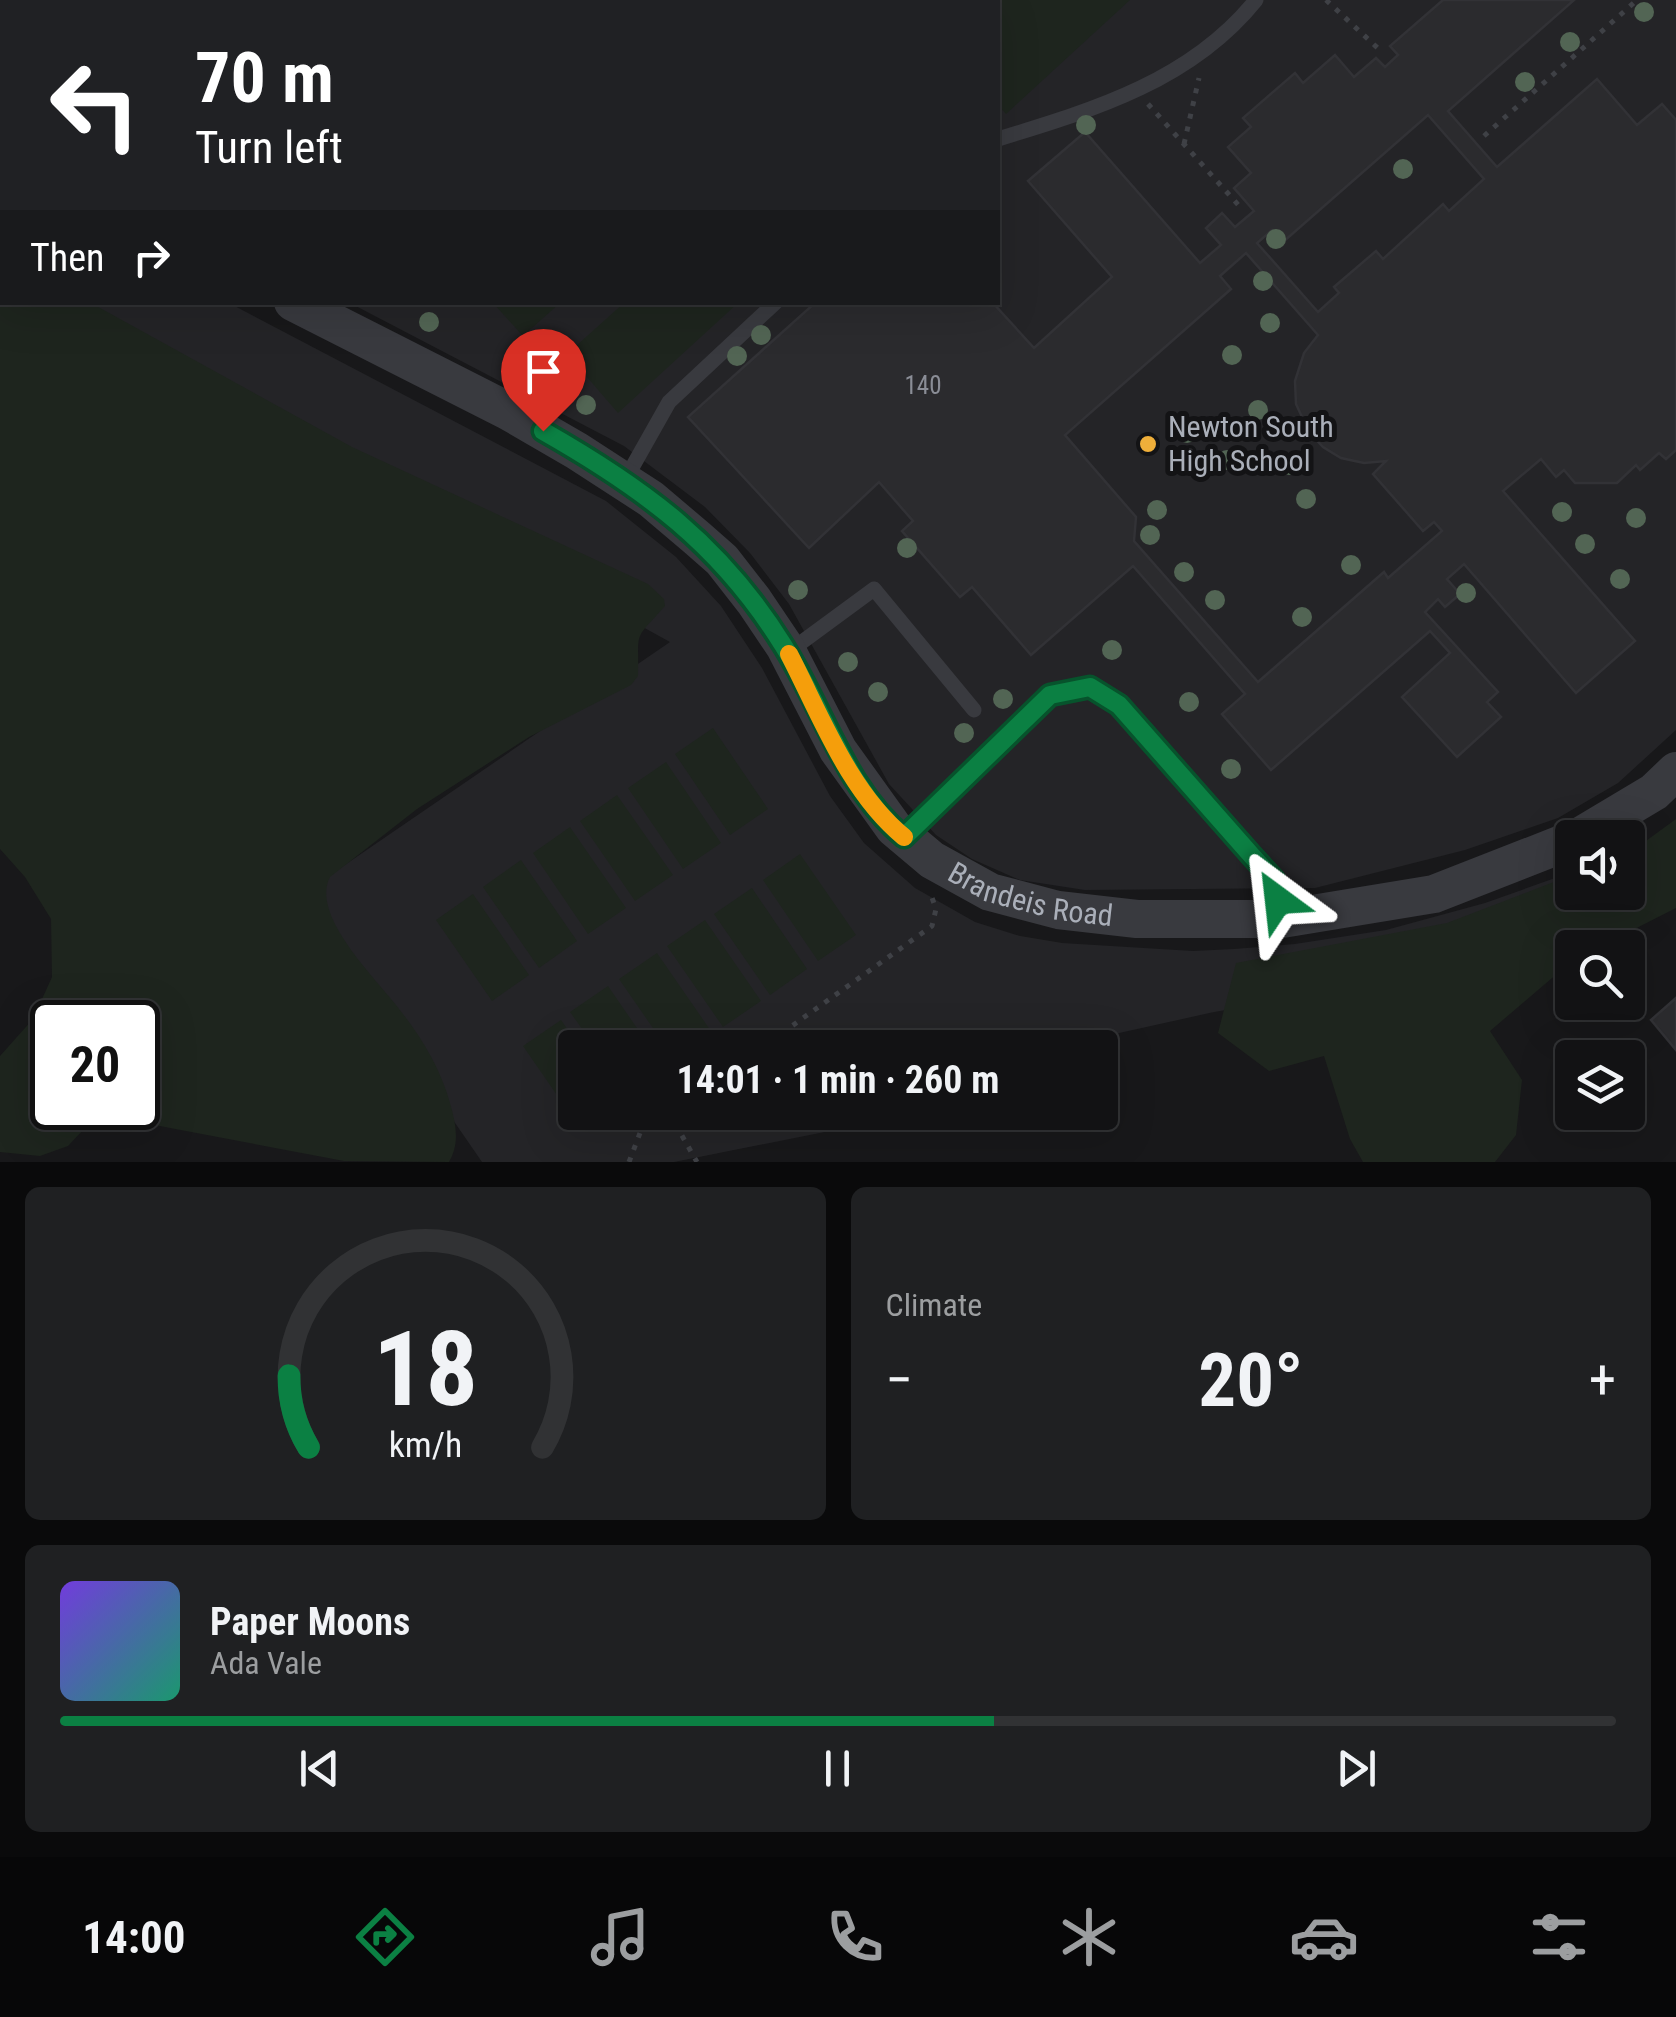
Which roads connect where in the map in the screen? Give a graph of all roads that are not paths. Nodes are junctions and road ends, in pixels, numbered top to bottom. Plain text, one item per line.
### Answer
1 (1256, 0) edge
2 (1000, 139) edge
3 (298, 305) edge
4 (773, 305) edge
5 (624, 482) junction
6 (788, 652) junction
7 (974, 710) dead end
8 (1676, 771) edge
9 (1607, 820) edge
10 (1555, 847) edge
11 (918, 849) junction
12 (1282, 919) junction

1 - 2 lane
3 - 5 street, Brandeis Road
4 - 5 lane
5 - 6 street, Brandeis Road
6 - 7 lane
6 - 11 street, Brandeis Road
8 - 9 street, Brandeis Road
10 - 12 street, Brandeis Road
11 - 12 street, Brandeis Road
11 - 12 lane

